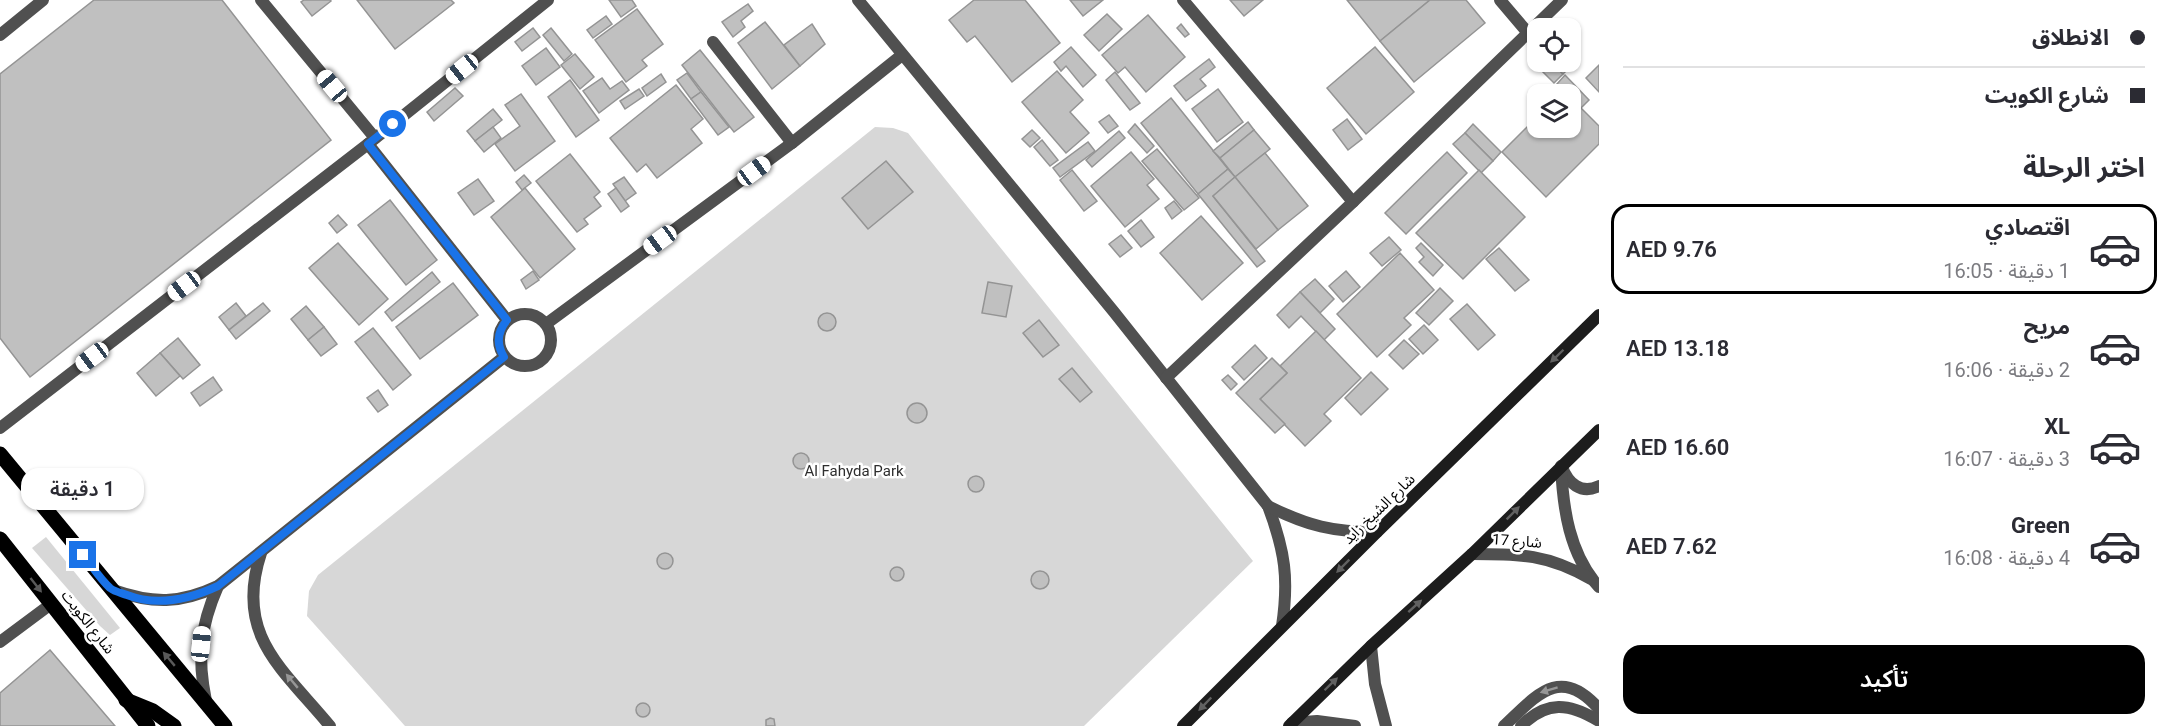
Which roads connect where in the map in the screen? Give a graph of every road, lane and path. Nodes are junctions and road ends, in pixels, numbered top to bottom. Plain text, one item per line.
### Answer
1 (43, 0) edge
2 (261, 0) edge
3 (548, 0) edge
4 (858, 0) edge
5 (1183, 0) edge
6 (1500, 0) edge
7 (1563, 0) edge
8 (1544, 18) edge
9 (1527, 32) edge
10 (1527, 34) edge
11 (0, 35) edge
12 (713, 42) dead end
13 (902, 55) junction
14 (372, 141) junction
15 (792, 143) junction
16 (1353, 202) junction
17 (1599, 315) edge
18 (507, 320) junction
19 (546, 324) junction
20 (504, 357) junction
21 (1166, 378) junction
22 (0, 428) edge
23 (1599, 430) edge
24 (0, 454) edge
25 (1561, 466) junction
26 (1599, 486) edge
27 (1268, 506) junction
28 (1377, 532) junction
29 (0, 539) edge
30 (261, 553) junction
31 (1472, 554) junction
32 (1595, 583) edge
33 (218, 586) junction
34 (111, 589) junction
35 (51, 604) junction
36 (1282, 626) junction
37 (0, 642) edge
38 (1371, 646) junction
39 (126, 700) junction
40 (206, 704) junction
41 (1599, 709) edge
42 (1599, 721) edge
43 (1290, 725) edge
44 (148, 726) edge
45 (174, 726) edge
46 (225, 726) edge
47 (330, 726) edge
48 (1183, 726) edge
49 (1355, 726) edge
50 (1386, 726) edge
51 (1504, 726) edge
52 (1521, 726) edge

1 - 11 street
2 - 14 street
3 - 14 street
4 - 13 street
5 - 16 street
6 - 9 street
7 - 8 street
10 - 16 street
12 - 15 street
13 - 15 street
13 - 21 street
14 - 18 street
14 - 22 street
15 - 19 street
16 - 21 street
17 -> 28 main road, شارع الشيخ زايد
18 - 19 street
18 - 20 street
19 - 20 street
20 - 30 street
21 - 27 street
23 - 25 main road
24 - 34 main road
25 - 26 street
31 -> 25 main road
25 - 32 street, شارع 17
27 - 28 street
27 - 36 street
28 -> 36 main road, شارع الشيخ زايد
29 -> 35 main road, شارع الكويت
30 - 33 street
47 -> 30 street
31 - 32 street, شارع 17
38 -> 31 main road
33 - 34 street
33 - 40 street
40 -> 34 main road
35 - 37 street
35 - 39 main road, شارع الكويت
36 -> 48 main road, شارع الشيخ زايد
43 -> 38 main road
38 - 50 street
39 - 44 main road, شارع الكويت
39 - 45 main road
40 - 46 main road
41 -> 51 street
42 - 52 street
43 - 49 street

